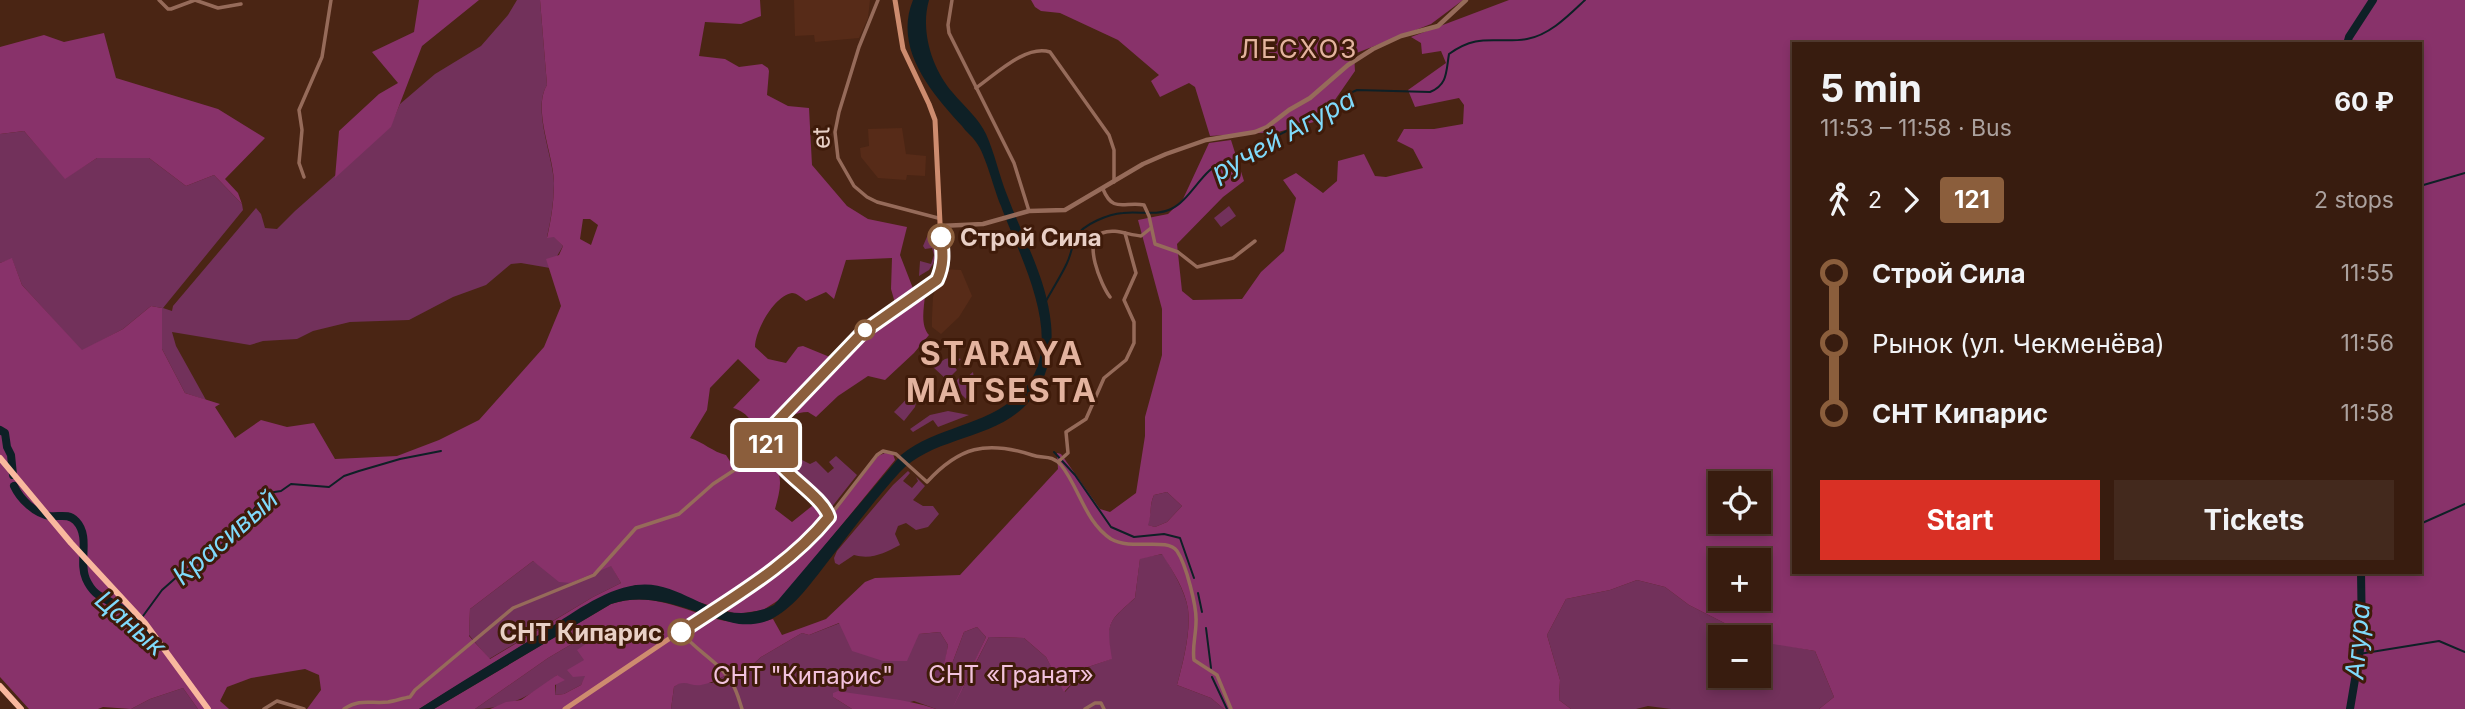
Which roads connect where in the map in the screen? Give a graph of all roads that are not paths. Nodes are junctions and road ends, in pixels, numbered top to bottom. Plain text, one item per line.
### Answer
1 (159, 0) edge
2 (331, 0) edge
3 (878, 0) edge
4 (895, 0) edge
5 (952, 0) edge
6 (1466, 0) edge
7 (241, 4) dead end
8 (976, 88) junction
9 (304, 177) dead end
10 (1114, 183) junction
11 (1103, 189) junction
12 (1029, 211) junction
13 (938, 218) junction
14 (939, 226) junction
15 (1151, 228) junction
16 (1125, 233) junction
17 (1255, 241) dead end
18 (1110, 297) dead end
19 (770, 454) junction
20 (0, 458) edge
21 (1058, 462) junction
22 (829, 517) junction
23 (681, 632) junction
24 (0, 687) edge
25 (21, 709) edge
26 (208, 709) edge
27 (264, 709) edge
28 (304, 709) edge
29 (344, 709) edge
30 (565, 709) edge
31 (742, 709) edge
32 (1085, 709) edge
33 (1104, 709) edge
34 (1231, 709) edge

1 - 7 street
2 - 9 street
3 - 13 street, et
4 - 13 main road
5 - 8 street
6 - 10 street
8 - 10 street
8 - 12 street
10 - 11 street
11 - 12 street
11 - 15 street
12 - 14 street
13 - 14 main road
14 - 19 main road
15 - 16 street
15 - 17 street
16 - 18 street
16 - 21 street
19 - 22 main road
19 - 29 street
20 - 26 highway
21 - 22 street
21 - 34 street
22 - 23 main road
23 - 30 main road
23 - 31 street
24 - 25 highway
27 - 28 street
32 - 33 street

